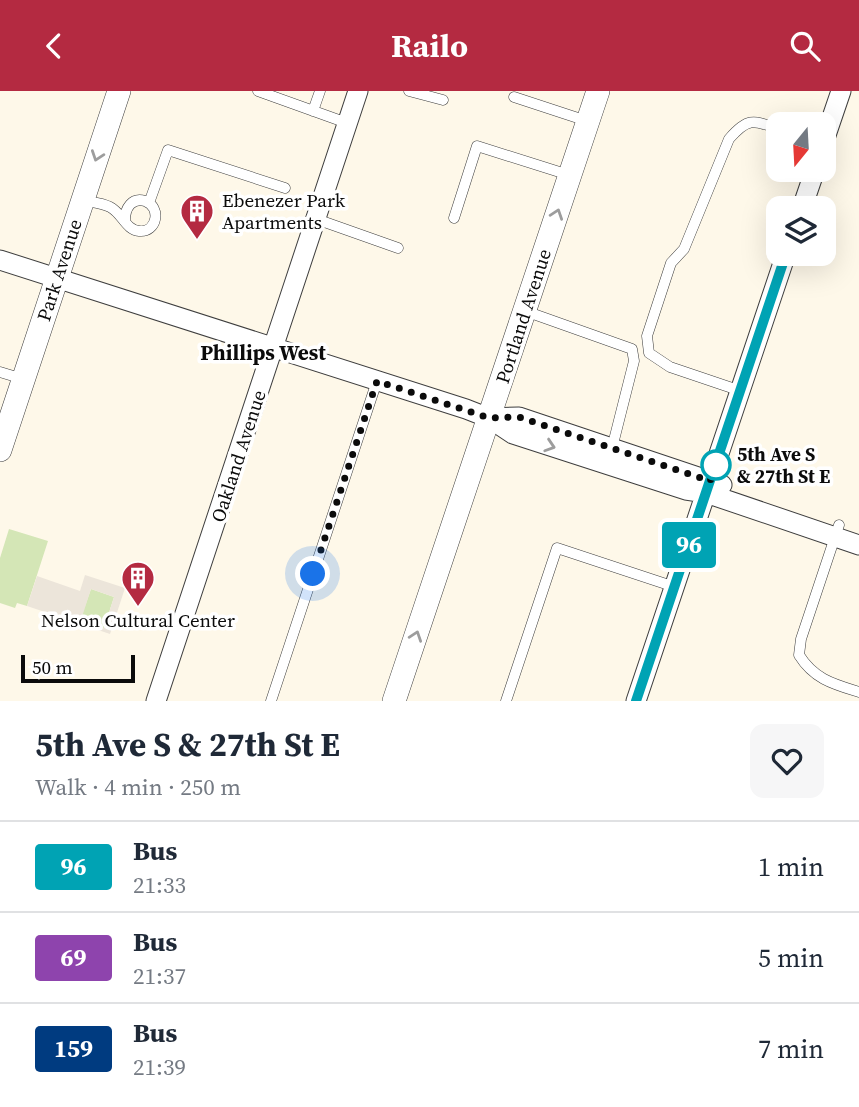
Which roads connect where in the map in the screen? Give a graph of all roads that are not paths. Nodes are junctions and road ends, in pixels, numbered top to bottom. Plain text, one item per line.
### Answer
1 (119, 91) edge
2 (257, 91) edge
3 (320, 91) edge
4 (358, 91) edge
5 (409, 91) edge
6 (598, 91) edge
7 (841, 91) edge
8 (276, 94) edge
9 (514, 97) dead end
10 (443, 100) dead end
11 (313, 111) junction
12 (834, 112) edge
13 (588, 121) junction
14 (347, 123) junction
15 (766, 125) edge
16 (570, 176) junction
17 (285, 188) dead end
18 (82, 200) junction
19 (149, 203) junction
20 (454, 218) dead end
21 (125, 219) junction
22 (316, 219) junction
23 (398, 248) dead end
24 (0, 260) edge
25 (782, 266) edge
26 (56, 278) junction
27 (524, 311) junction
28 (274, 346) junction
29 (0, 372) edge
30 (23, 380) junction
31 (377, 381) junction
32 (741, 391) junction
33 (489, 418) junction
34 (612, 449) junction
35 (0, 450) edge
36 (708, 487) junction
37 (837, 531) junction
38 (859, 532) edge
39 (859, 545) edge
40 (675, 587) junction
41 (859, 692) edge
42 (156, 701) edge
43 (271, 701) edge
44 (394, 701) edge
45 (506, 701) edge
46 (636, 701) edge

1 -> 18 street, Park Avenue
2 - 8 lane
3 - 11 lane
4 - 14 street, Oakland Avenue
5 - 10 lane
6 - 13 street, Portland Avenue
7 - 12 street
8 - 11 lane
9 - 13 lane
11 - 14 lane
13 - 16 street, Portland Avenue
14 - 22 street, Oakland Avenue
15 - 32 lane
16 - 20 lane
27 -> 16 street, Portland Avenue
17 - 19 lane
18 - 21 lane
18 - 26 street, Park Avenue
19 - 21 lane
19 - 21 lane
22 - 23 lane
22 - 28 street, Oakland Avenue
24 - 26 street
25 - 32 street
26 - 28 street
26 - 30 street, Park Avenue
27 - 33 street, Portland Avenue
27 - 34 lane
28 - 31 street
28 - 42 street, Oakland Avenue
29 - 30 lane
30 - 35 street, Park Avenue
31 - 33 street
31 - 43 lane
32 - 36 street
33 - 34 street
33 -> 36 street
44 -> 33 street, Portland Avenue
34 - 36 street
36 - 37 street
36 - 40 street
37 - 38 street
37 - 39 street
37 - 41 lane
40 - 45 lane
40 - 46 street

